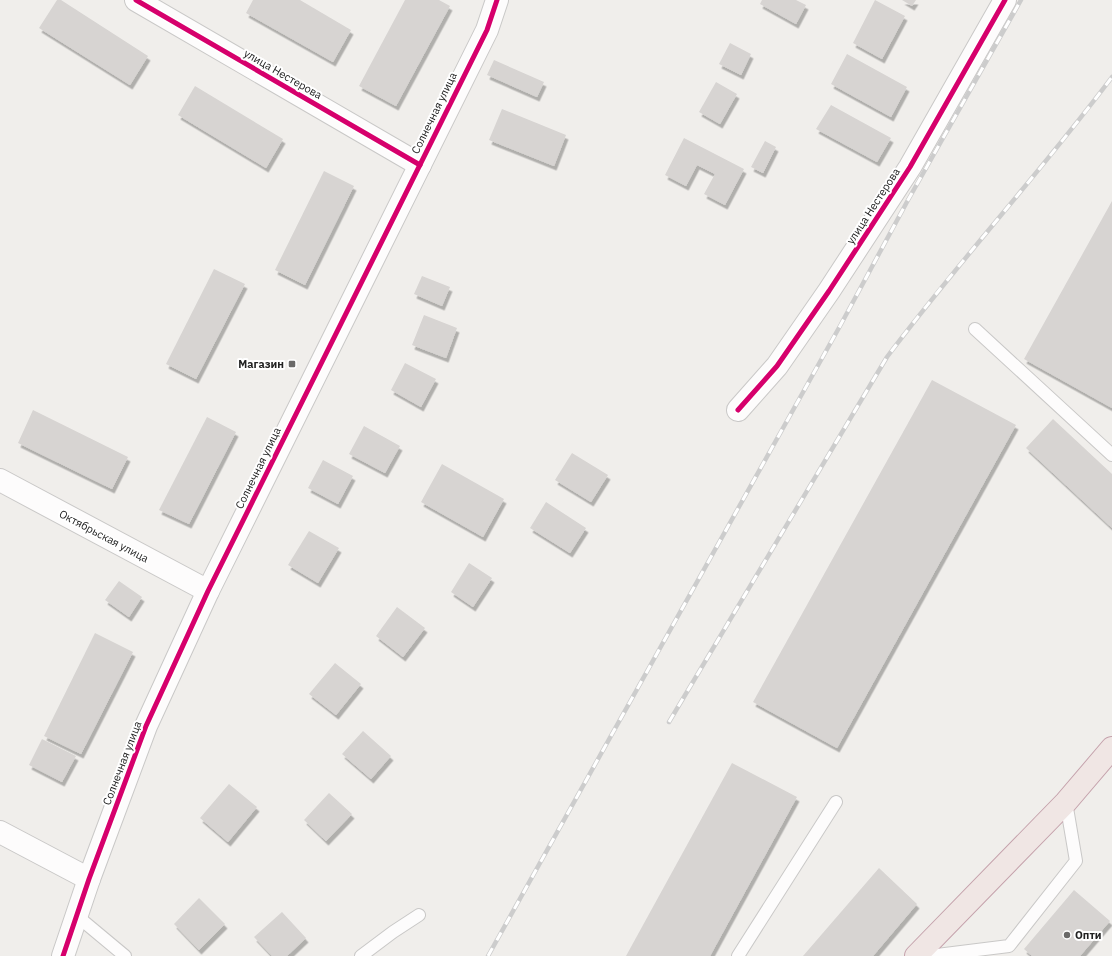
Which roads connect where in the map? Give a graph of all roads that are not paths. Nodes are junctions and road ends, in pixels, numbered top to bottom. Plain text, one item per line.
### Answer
1 (136, 0) edge
2 (496, 0) edge
3 (1005, 0) edge
4 (420, 165) junction
5 (975, 329) dead end
6 (738, 410) dead end
7 (1112, 455) edge
8 (0, 480) edge
9 (208, 591) junction
10 (1112, 748) edge
11 (836, 802) dead end
12 (1066, 802) junction
13 (0, 832) edge
14 (89, 879) junction
15 (419, 915) dead end
16 (77, 916) junction
17 (63, 956) edge
18 (125, 956) edge
19 (361, 956) edge
20 (738, 956) edge
21 (916, 956) edge
22 (929, 956) edge

1 - 4 street, улица Нестерова
2 - 4 street, Солнечная улица
3 - 6 street, улица Нестерова
4 - 9 street, Солнечная улица
5 - 7 lane
8 - 9 street, Октябрьская улица
9 - 14 street, Солнечная улица
10 - 12 highway
11 - 20 lane
12 - 21 highway
12 - 22 lane
13 - 14 street
14 - 16 street, Солнечная улица
15 - 19 lane
16 - 17 street, Солнечная улица
16 - 18 lane

